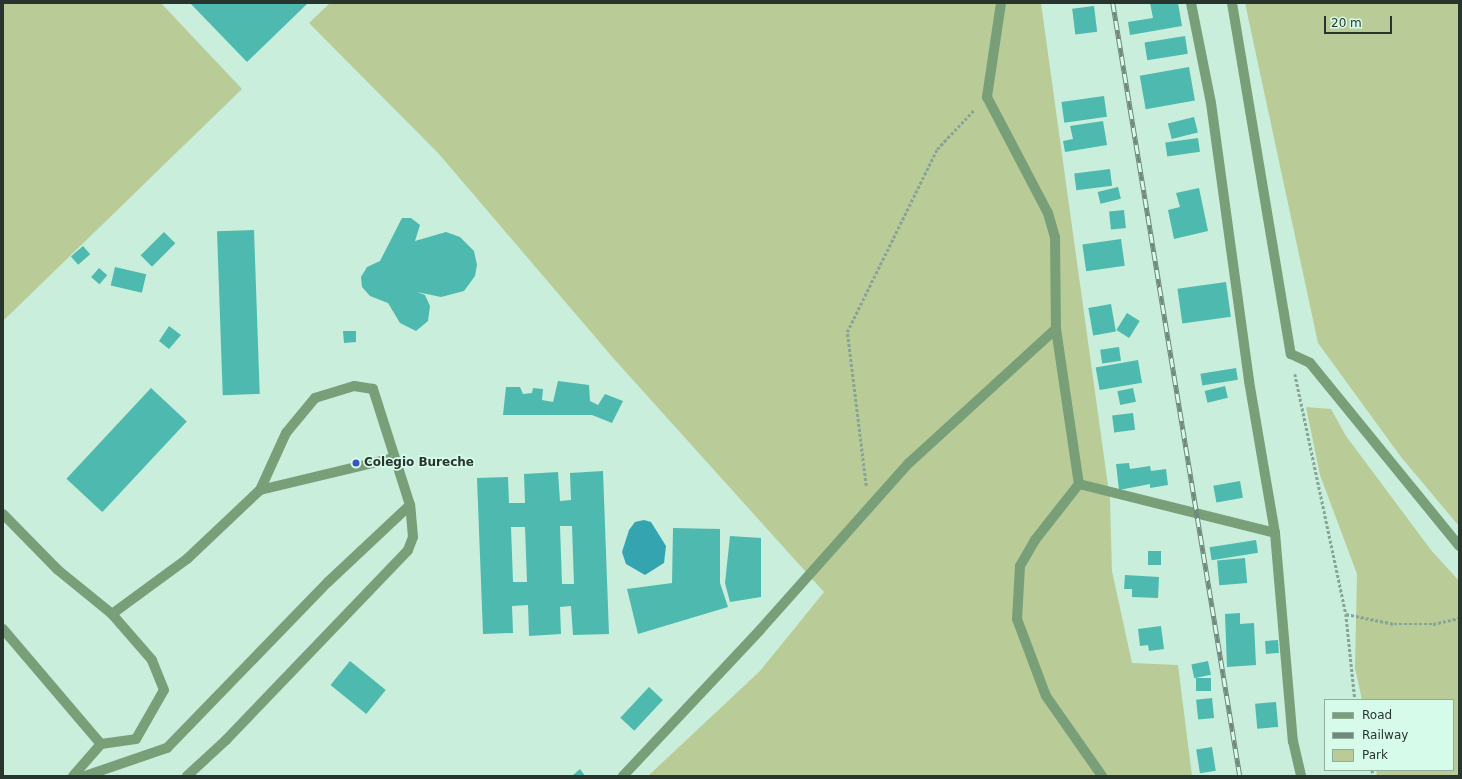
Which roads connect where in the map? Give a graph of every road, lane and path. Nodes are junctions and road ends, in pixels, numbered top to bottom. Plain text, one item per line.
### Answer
1 (1000, 3) edge
2 (1191, 3) edge
3 (1232, 3) edge
4 (987, 97) junction
5 (1056, 329) junction
6 (1291, 354) junction
7 (393, 458) junction
8 (1079, 484) junction
9 (260, 490) junction
10 (410, 505) junction
11 (869, 507) junction
12 (3, 514) edge
13 (1275, 533) junction
14 (1459, 546) edge
15 (112, 614) junction
16 (1346, 614) junction
17 (1459, 618) edge
18 (3, 629) edge
19 (1354, 699) edge
20 (101, 744) junction
21 (73, 776) edge
22 (85, 776) edge
23 (187, 776) edge
24 (623, 776) edge
25 (1102, 776) edge
26 (1301, 776) edge

1 - 4 street
2 - 13 street
3 - 6 street
4 - 5 street
4 - 11 path
5 - 8 street
5 - 11 street
6 - 14 street
6 - 16 path
7 - 9 street
7 - 9 street
7 - 10 street
8 - 13 street
8 - 25 street
9 - 15 street
10 - 22 street
10 - 23 street
11 - 24 street
12 - 15 street
13 - 26 street
15 - 20 street
16 - 17 path
16 - 19 path
18 - 20 street
20 - 21 street

